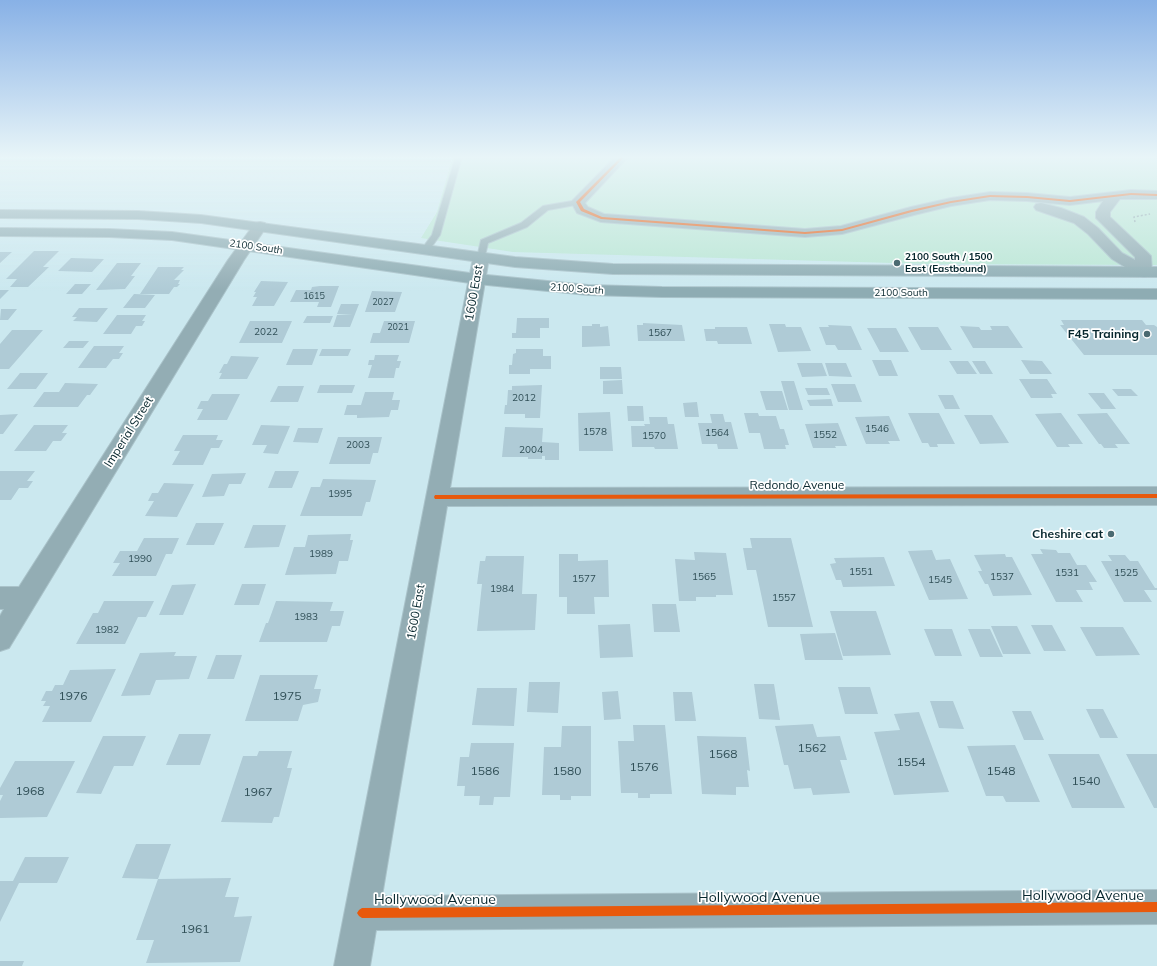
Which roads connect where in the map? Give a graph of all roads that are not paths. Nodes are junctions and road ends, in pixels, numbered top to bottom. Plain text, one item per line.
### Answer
1 (446, 201) edge
2 (957, 201) edge
3 (1012, 201) edge
4 (1111, 201) edge
5 (578, 202) joint
6 (0, 214) edge
7 (260, 226) junction
8 (0, 232) edge
9 (246, 246) junction
10 (424, 250) junction
11 (479, 269) junction
12 (1151, 272) edge
13 (1157, 285) edge
14 (1157, 294) edge
15 (1157, 496) edge
16 (437, 497) junction
17 (0, 598) edge
18 (26, 598) junction
19 (0, 639) edge
20 (1157, 907) edge
21 (362, 913) junction
22 (352, 966) edge

1 - 10 lane
2 - 5 street
3 - 12 street
4 - 12 street
5 - 11 lane
6 - 7 main road, 2100 South
7 - 9 street, Imperial Street
7 - 10 main road, 2100 South
8 - 9 main road, 2100 South
9 - 11 main road, 2100 South
9 - 18 street, Imperial Street
10 - 11 main road, 2100 South
11 - 12 main road, 2100 South
11 - 14 main road, 2100 South
11 - 16 street, 1600 East
12 - 13 main road
15 - 16 street, Redondo Avenue
16 - 21 street, 1600 East
17 - 18 street
18 - 19 street, Imperial Street
20 - 21 street, Hollywood Avenue
21 - 22 street, 1600 East

